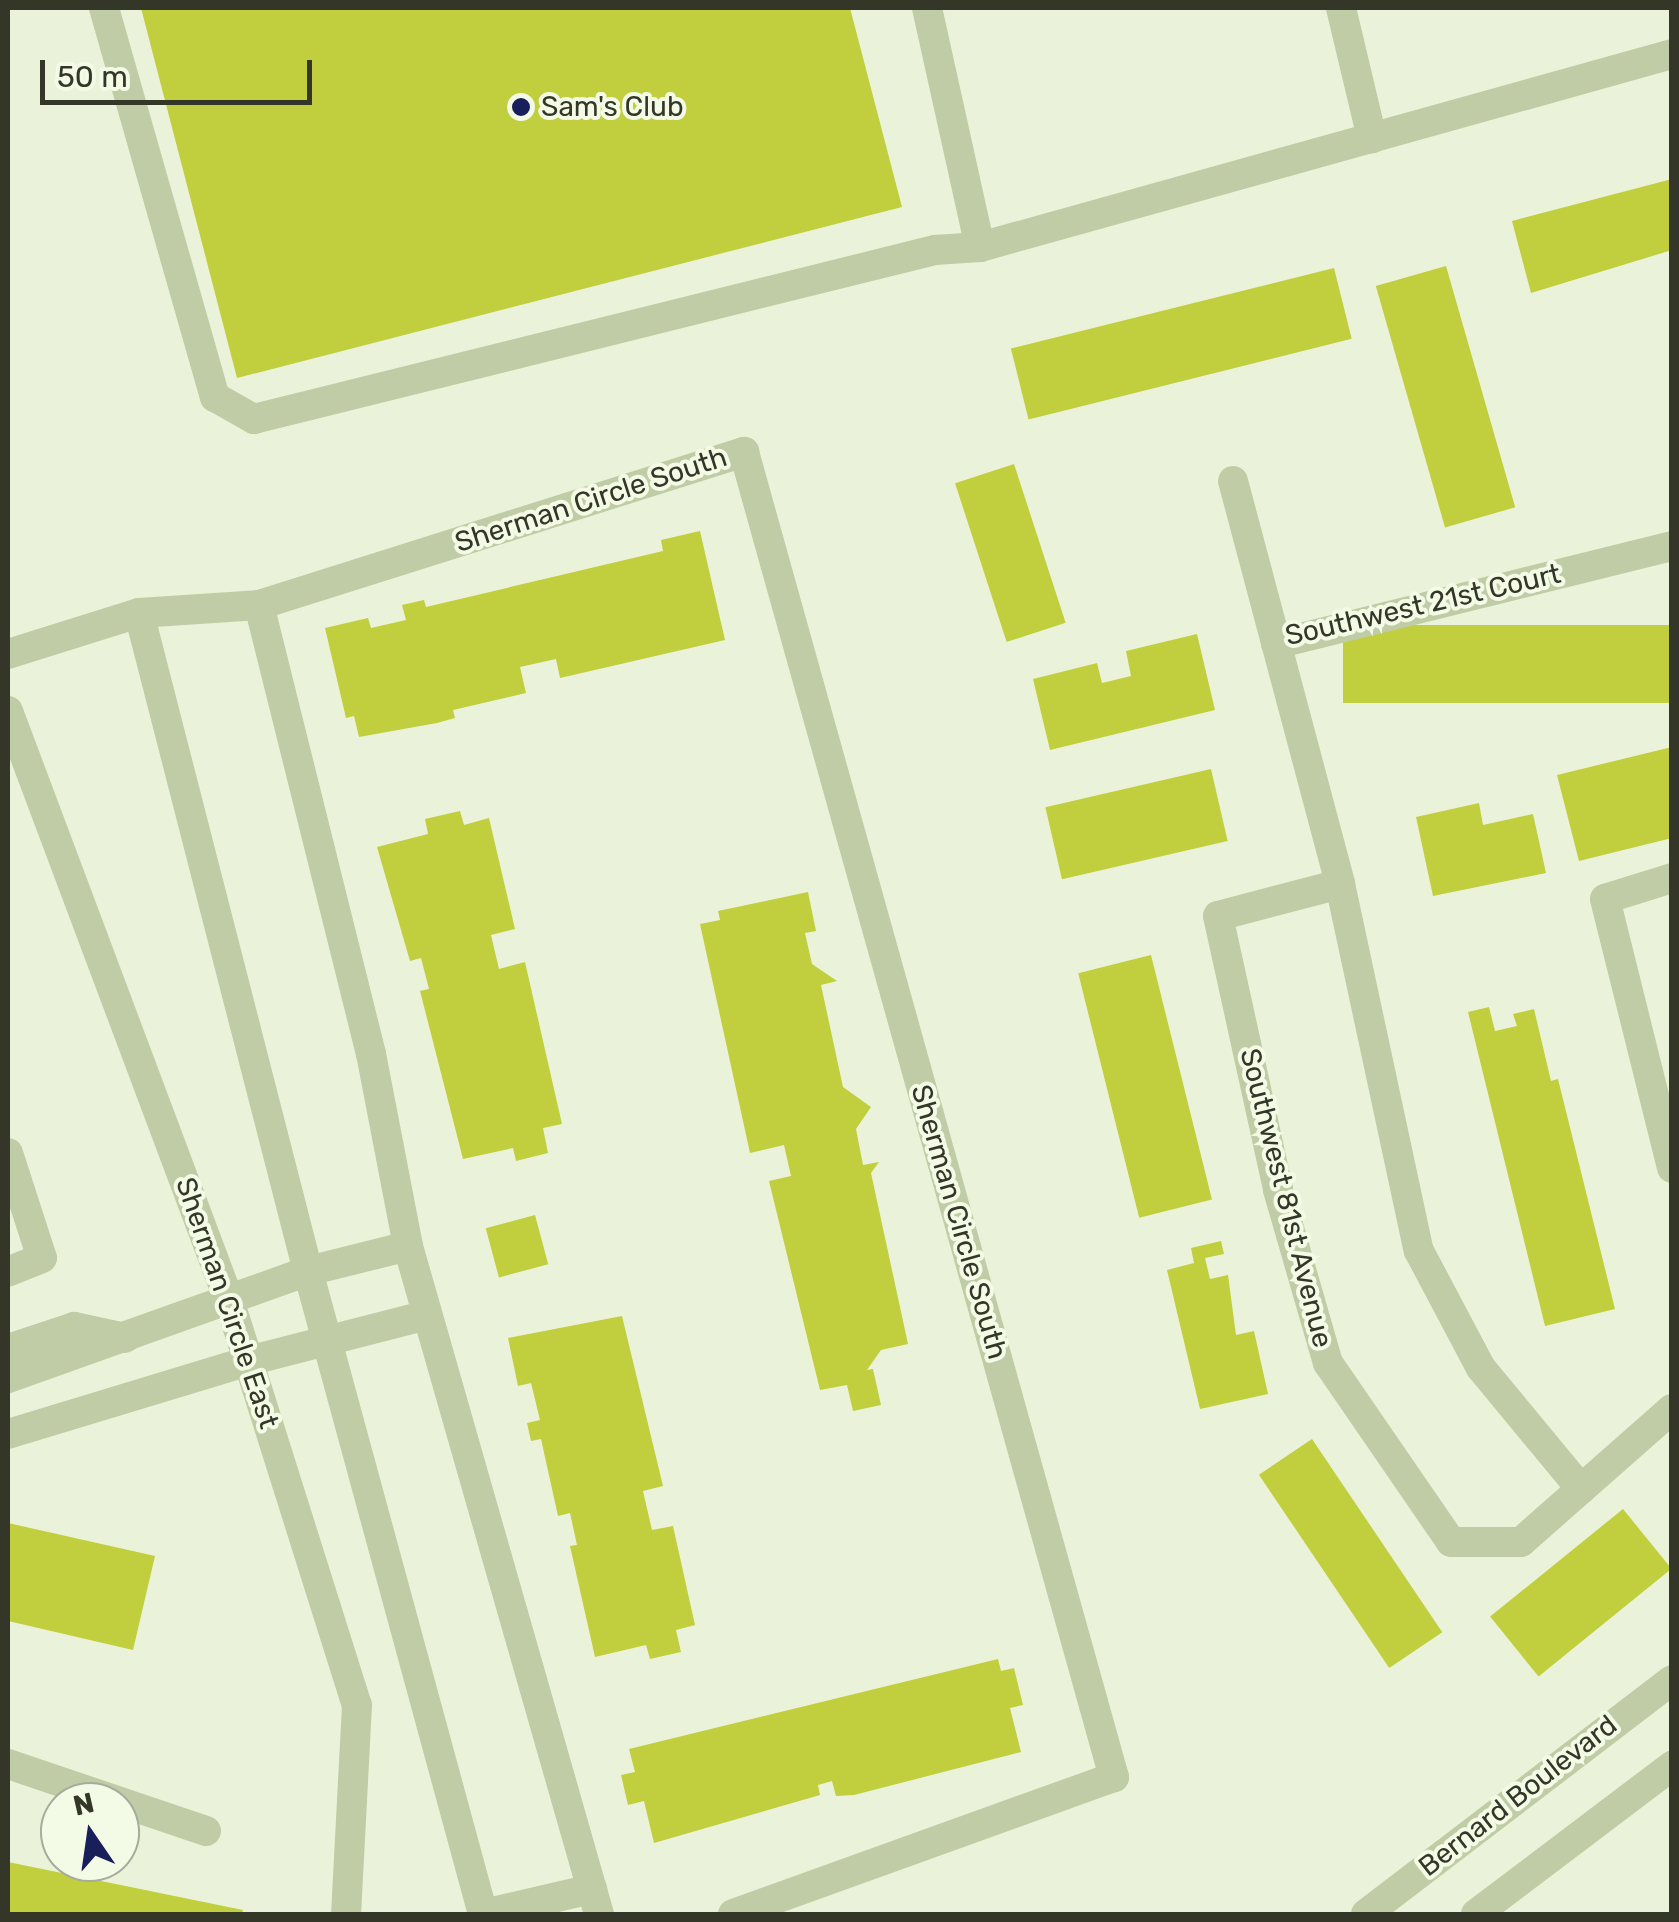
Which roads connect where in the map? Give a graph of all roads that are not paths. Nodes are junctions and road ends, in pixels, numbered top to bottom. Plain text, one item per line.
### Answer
1 (104, 8) edge
2 (927, 8) edge
3 (1342, 8) edge
4 (1672, 54) edge
5 (1372, 138) junction
6 (980, 247) junction
7 (1233, 481) dead end
8 (1672, 546) edge
9 (259, 605) junction
10 (139, 612) junction
11 (1276, 644) junction
12 (8, 654) edge
13 (8, 711) edge
14 (1672, 878) edge
15 (1340, 884) junction
16 (8, 1153) edge
17 (1672, 1168) edge
18 (408, 1246) junction
19 (308, 1271) junction
20 (8, 1272) edge
21 (230, 1303) junction
22 (428, 1315) junction
23 (327, 1342) junction
24 (248, 1360) junction
25 (12, 1367) edge
26 (1672, 1409) edge
27 (38, 1425) junction
28 (8, 1434) edge
29 (1580, 1489) junction
30 (1672, 1680) edge
31 (8, 1764) edge
32 (1672, 1766) edge
33 (206, 1831) dead end
34 (596, 1901) edge
35 (346, 1914) edge
36 (733, 1914) edge
37 (1366, 1914) edge
38 (1476, 1914) edge

1 - 6 street
2 - 6 street
3 - 5 street
4 - 5 street
5 - 6 street
7 - 11 street, Southwest 21st Court
8 - 11 street, Southwest 21st Court
9 - 10 street
9 - 18 street
9 - 36 street, Sherman Circle South
10 - 12 street
10 - 19 street
11 - 15 street
13 - 21 street, Sherman Circle East
14 - 17 street
15 - 29 street
15 - 29 street, Southwest 81st Avenue
16 - 20 street
18 - 19 street
18 - 22 street
19 - 21 street
19 - 23 street
21 - 24 street, Sherman Circle East
21 - 25 street
22 - 23 street
22 - 34 street
23 - 24 street
23 - 34 street
24 - 27 street
24 - 35 street, Sherman Circle East
25 - 27 street
26 - 29 street, Southwest 81st Avenue
27 - 28 street
30 - 37 street, Bernard Boulevard
31 - 33 street
32 - 38 street

